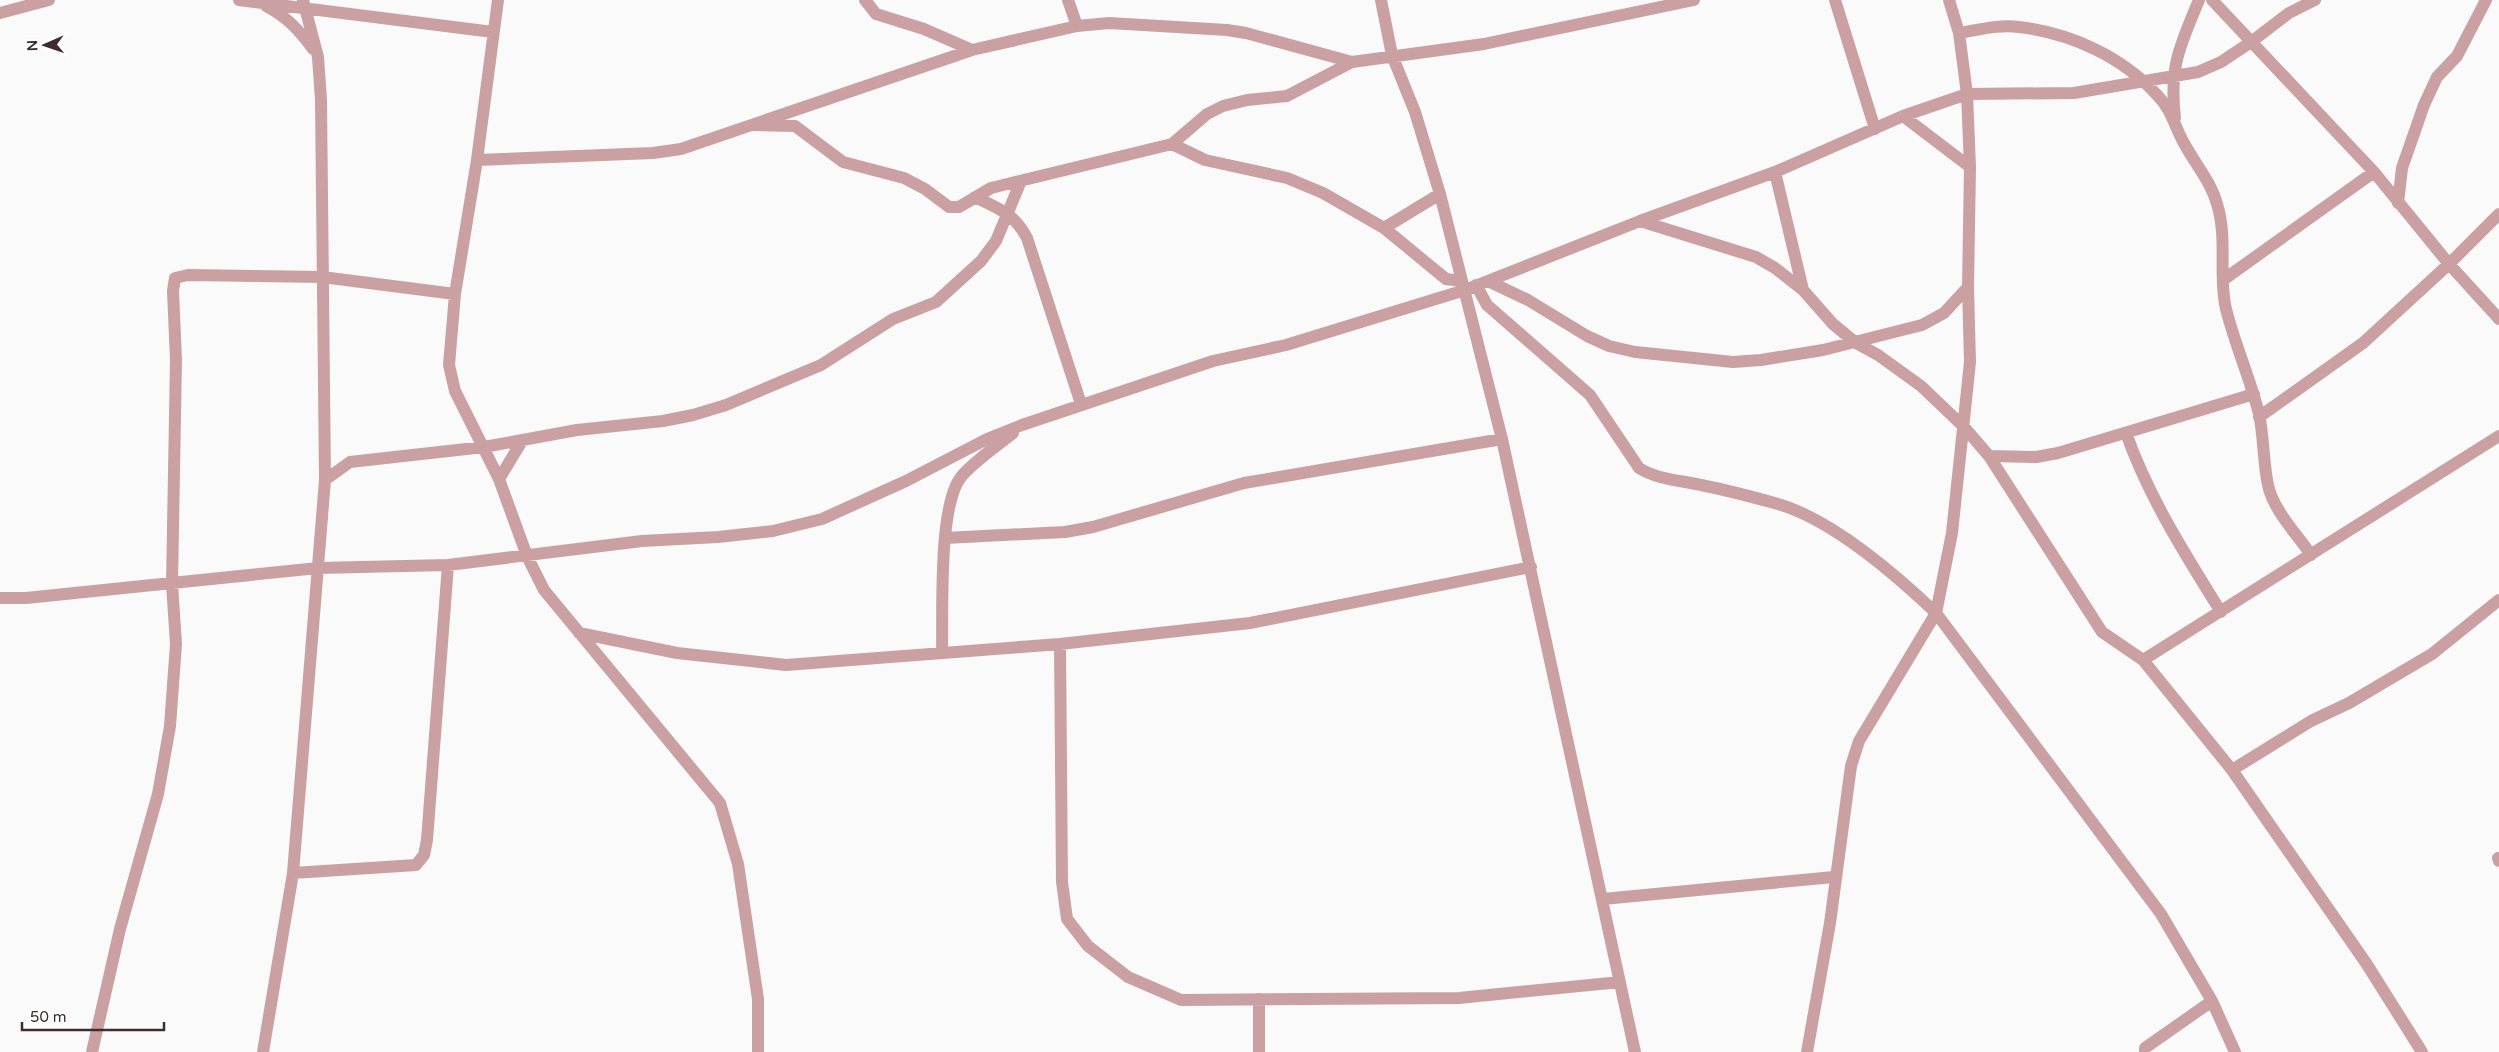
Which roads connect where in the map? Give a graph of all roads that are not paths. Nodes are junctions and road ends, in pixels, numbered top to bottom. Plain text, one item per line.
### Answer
1 (49, 0) edge
2 (239, 0) edge
3 (254, 0) edge
4 (498, 0) edge
5 (865, 0) edge
6 (1068, 0) edge
7 (1381, 0) edge
8 (1694, 0) edge
9 (1835, 0) edge
10 (1949, 0) edge
11 (2199, 0) edge
12 (2212, 0) edge
13 (2315, 0) edge
14 (2486, 0) edge
15 (304, 4) edge
16 (1, 8) edge
17 (1077, 26) junction
18 (493, 32) junction
19 (1959, 33) junction
20 (2251, 42) junction
21 (972, 50) junction
22 (1392, 55) junction
23 (318, 57) junction
24 (1352, 62) junction
25 (2173, 78) junction
26 (2144, 82) junction
27 (1966, 94) junction
28 (1903, 116) junction
29 (2175, 120) junction
30 (754, 125) junction
31 (1875, 129) junction
32 (1172, 144) junction
33 (477, 160) junction
34 (1970, 167) junction
35 (1775, 172) junction
36 (2374, 172) junction
37 (1021, 180) junction
38 (1440, 194) junction
39 (975, 196) junction
40 (2398, 203) junction
41 (1008, 213) junction
42 (2499, 214) edge
43 (1640, 221) junction
44 (1384, 228) junction
45 (2449, 264) junction
46 (322, 276) junction
47 (2223, 280) junction
48 (1473, 284) junction
49 (1968, 287) junction
50 (1803, 290) junction
51 (455, 294) junction
52 (2499, 319) edge
53 (1856, 343) junction
54 (2254, 394) junction
55 (1081, 404) junction
56 (2259, 416) junction
57 (1022, 425) junction
58 (1964, 428) junction
59 (2126, 433) junction
60 (2499, 436) edge
61 (1502, 439) junction
62 (522, 441) junction
63 (484, 447) junction
64 (1989, 456) junction
65 (500, 479) junction
66 (325, 480) junction
67 (945, 538) junction
68 (2311, 555) junction
69 (527, 556) junction
70 (448, 566) junction
71 (1531, 567) junction
72 (318, 568) junction
73 (172, 584) junction
74 (0, 598) edge
75 (2499, 600) edge
76 (2220, 612) junction
77 (1936, 613) junction
78 (579, 633) junction
79 (1060, 644) junction
80 (942, 653) junction
81 (2143, 660) junction
82 (2232, 770) junction
83 (293, 873) junction
84 (1834, 877) junction
85 (1603, 899) junction
86 (1620, 982) junction
87 (1259, 999) junction
88 (2212, 1001) junction
89 (2143, 1051) edge
90 (92, 1052) edge
91 (263, 1052) edge
92 (758, 1052) edge
93 (1260, 1052) edge
94 (1635, 1052) edge
95 (1807, 1052) edge
96 (2235, 1052) edge
97 (2422, 1052) edge

1 - 16 street
2 - 3 street
3 - 15 street
3 - 23 street
4 - 18 street
5 - 21 street
6 - 17 street
7 - 22 street
8 - 22 street
9 - 31 street
10 - 19 street
11 - 25 street
12 - 20 street
13 - 20 street
14 - 40 street
15 - 18 street
15 - 23 street
17 - 21 street
17 - 24 street
18 - 33 street
19 - 26 street
19 - 27 street
20 - 25 street
20 - 36 street
21 - 30 street
22 - 24 street
22 - 38 street
23 - 46 street
24 - 32 street
25 - 26 street
25 - 29 street
26 - 27 street
26 - 29 street
27 - 28 street
27 - 34 street
28 - 31 street
28 - 34 street
29 - 47 street
30 - 33 street
30 - 39 street
31 - 35 street
32 - 37 street
32 - 44 street
33 - 51 street
34 - 49 street
35 - 43 street
35 - 50 street
36 - 40 street
36 - 47 street
37 - 39 street
37 - 41 street
38 - 44 street
38 - 48 street
39 - 41 street
40 - 45 street
41 - 55 street
41 - 62 street
42 - 45 street
43 - 48 street
43 - 50 street
44 - 48 street
45 - 52 street
45 - 56 street
46 - 51 street
46 - 66 street
46 - 73 street
47 - 54 street
48 - 53 street
48 - 55 street
48 - 61 street
48 - 77 street
49 - 53 street
49 - 58 street
50 - 53 street
51 - 63 street
53 - 58 street
54 - 56 street
54 - 59 street
55 - 57 street
56 - 68 street
57 - 67 street
57 - 69 street
58 - 64 street
58 - 77 street
59 - 64 street
59 - 76 street
60 - 68 street
61 - 67 street
61 - 71 street
62 - 63 street
62 - 65 street
63 - 65 street
63 - 66 street
64 - 81 street
65 - 69 street
66 - 72 street
67 - 80 street
68 - 76 street
69 - 70 street
69 - 78 street
70 - 72 street
70 - 83 street
71 - 79 street
71 - 85 street
72 - 73 street
72 - 83 street
73 - 74 street
73 - 90 street
75 - 82 street
76 - 81 street
77 - 84 street
77 - 88 street
78 - 80 street
78 - 92 street
79 - 80 street
79 - 87 street
81 - 82 street
82 - 97 street
83 - 91 street
84 - 85 street
84 - 95 street
85 - 86 street
86 - 87 street
86 - 94 street
87 - 93 street
88 - 89 street
88 - 96 street

